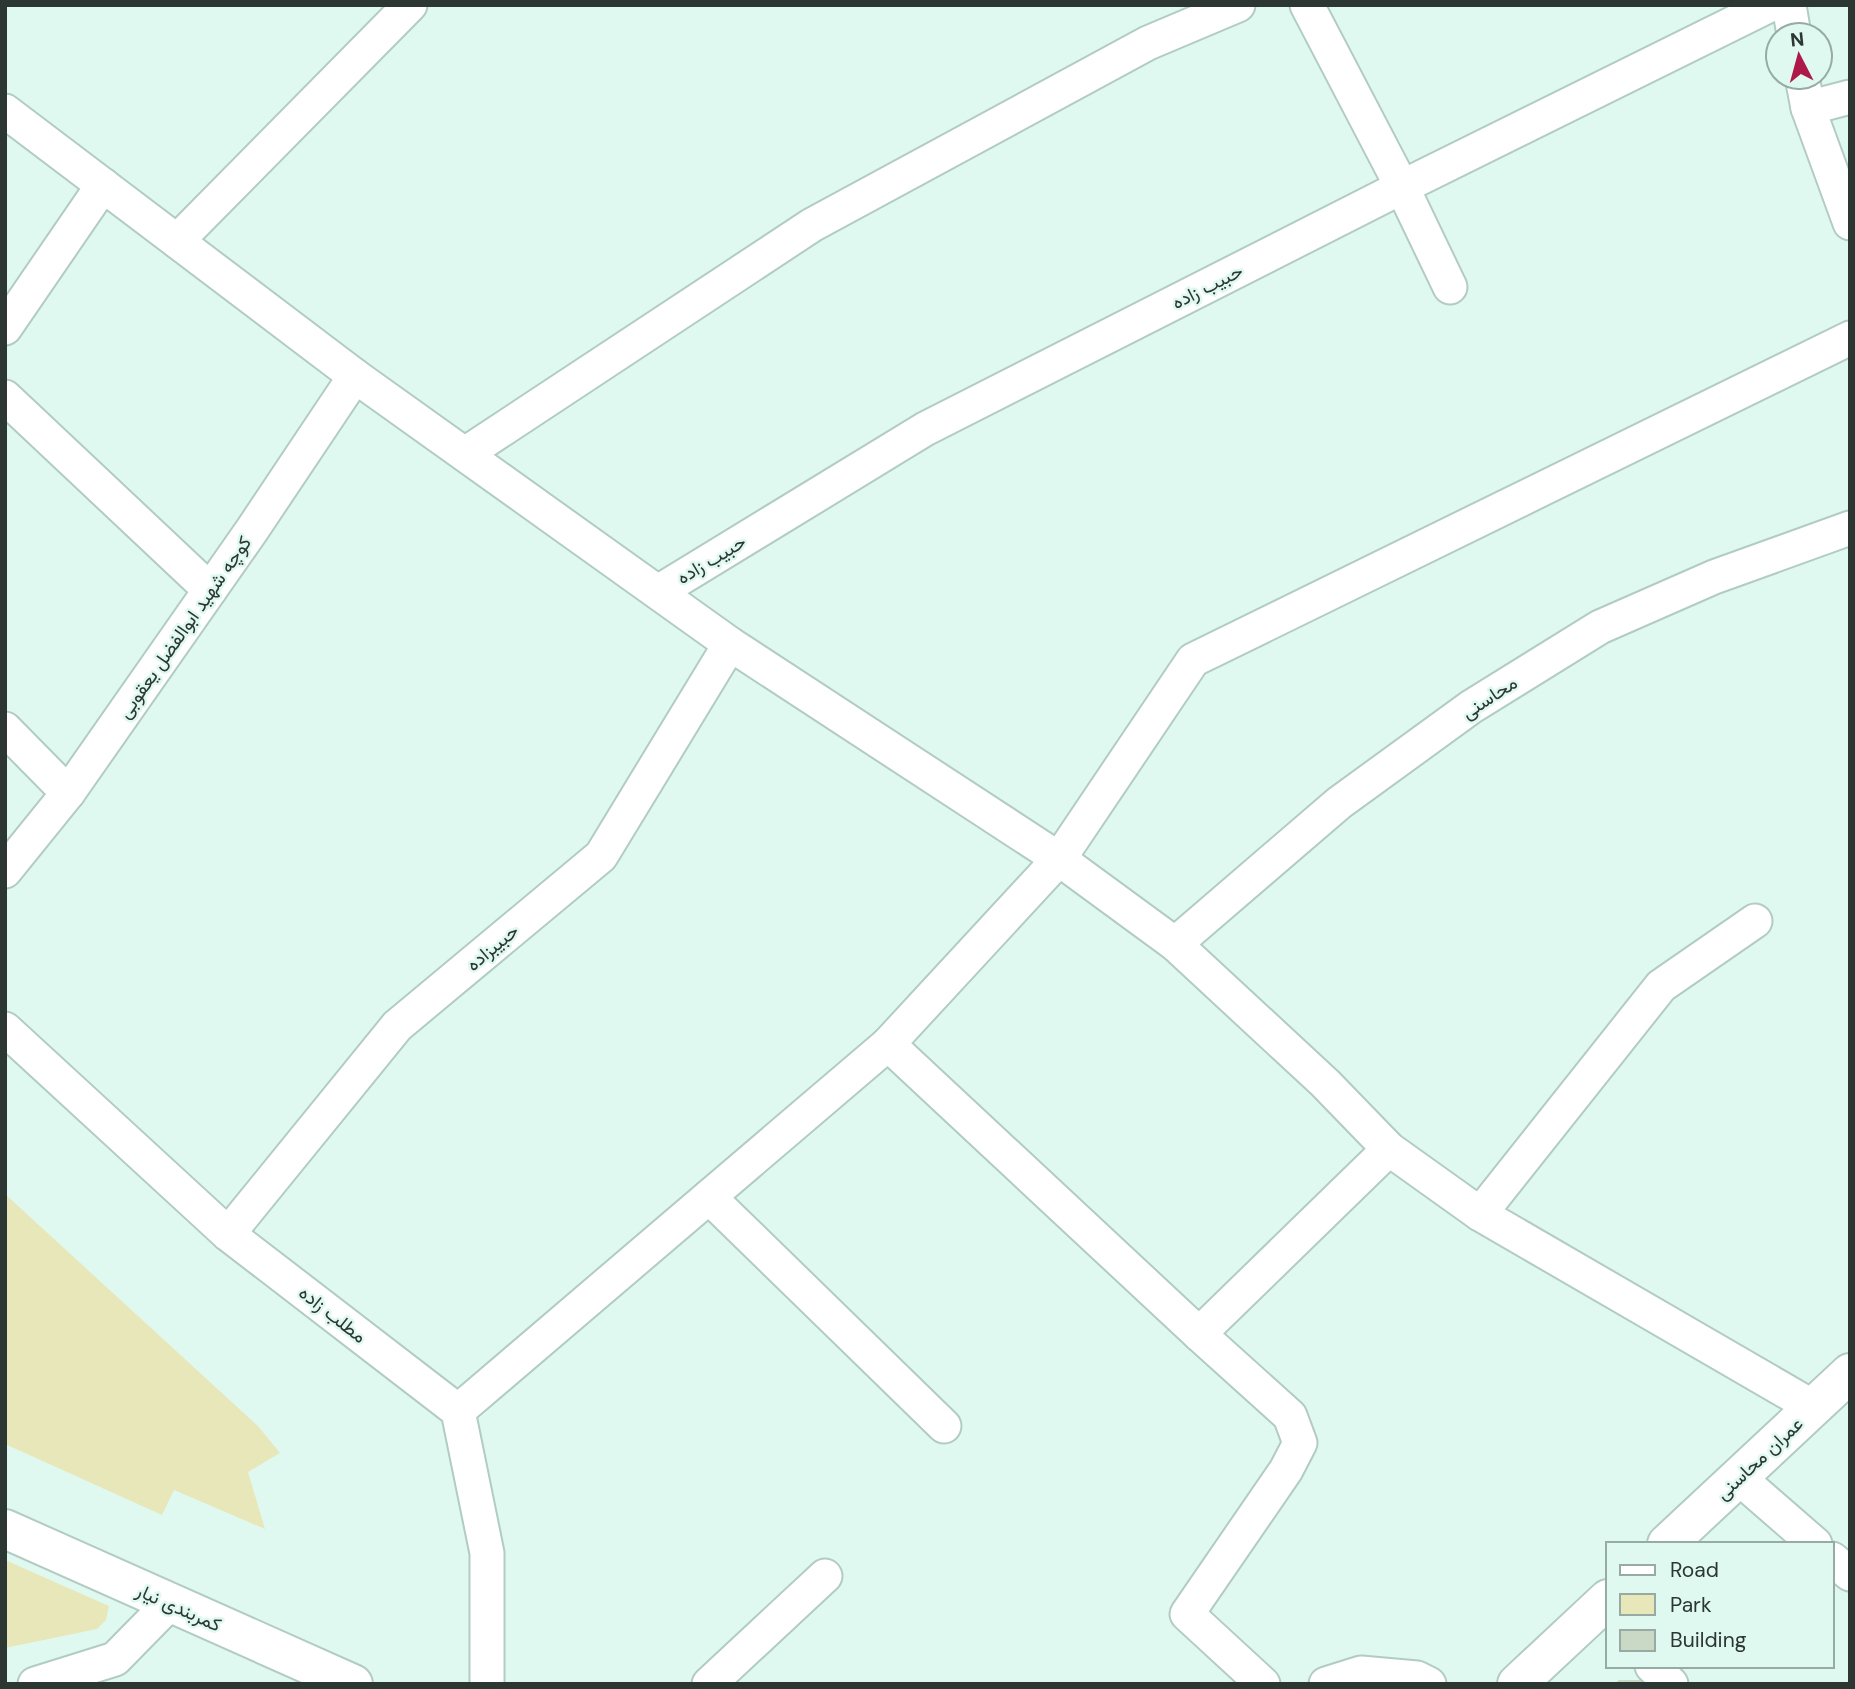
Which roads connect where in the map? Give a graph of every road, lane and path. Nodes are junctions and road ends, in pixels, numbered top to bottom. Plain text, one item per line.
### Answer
1 (410, 5) edge
2 (1238, 5) edge
3 (1307, 5) edge
4 (1770, 5) edge
5 (1805, 93) edge
6 (1850, 96) edge
7 (5, 111) edge
8 (103, 185) junction
9 (1402, 187) junction
10 (1850, 223) edge
11 (177, 241) junction
12 (1450, 287) dead end
13 (5, 328) edge
14 (1850, 338) edge
15 (355, 376) junction
16 (5, 397) edge
17 (465, 454) junction
18 (1850, 527) edge
19 (210, 590) junction
20 (657, 592) junction
21 (730, 644) junction
22 (5, 729) edge
23 (68, 793) junction
24 (1059, 859) junction
25 (5, 872) edge
26 (1755, 921) dead end
27 (1175, 944) junction
28 (5, 1029) edge
29 (888, 1044) junction
30 (1390, 1150) junction
31 (709, 1197) junction
32 (1480, 1214) junction
33 (228, 1234) junction
34 (1199, 1334) junction
35 (1850, 1373) edge
36 (1813, 1407) junction
37 (458, 1410) junction
38 (944, 1426) dead end
39 (1738, 1477) junction
40 (5, 1529) edge
41 (1669, 1542) edge
42 (1813, 1542) edge
43 (1834, 1561) edge
44 (1850, 1574) edge
45 (825, 1576) dead end
46 (170, 1603) junction
47 (1604, 1612) edge
48 (1654, 1668) edge
49 (35, 1684) edge
50 (354, 1684) edge
51 (487, 1684) edge
52 (709, 1684) edge
53 (1263, 1684) edge
54 (1326, 1684) edge
55 (1429, 1684) edge
56 (1517, 1684) edge
57 (1671, 1684) edge

1 - 11 street
2 - 17 street
3 - 9 street
4 - 9 street, حبیب زاده
5 - 6 street
5 - 10 street
7 - 8 street
8 - 11 street
8 - 13 street
9 - 12 street
9 - 20 street, حبیب زاده
11 - 15 street
14 - 24 street
15 - 17 street
15 - 19 street, کوچه شهید ابوالفضل یعقوبی
16 - 19 street
17 - 20 street
18 - 27 street, محاسنی
19 - 23 street, کوچه شهید ابوالفضل یعقوبی
20 - 21 street
21 - 24 street
21 - 33 street, حبیبزاده
22 - 23 street
23 - 25 street, کوچه شهید ابوالفضل یعقوبی
24 - 27 street
24 - 29 street
26 - 32 street
27 - 30 street
28 - 33 street, مطلب زاده
29 - 31 street
29 - 34 street
30 - 32 street
30 - 34 street
31 - 37 street
31 - 38 street
32 - 36 street
33 - 37 street, مطلب زاده
34 - 53 street
35 - 36 main road, عمران محاسنی
36 - 39 main road, عمران محاسنی
37 - 51 street
39 - 41 main road, عمران محاسنی
39 - 42 street
40 - 46 main road, کمربندی نیار
43 - 44 street
45 - 52 street
46 - 49 street
46 - 50 main road, کمربندی نیار
47 - 56 main road
48 - 57 street
54 - 55 street

